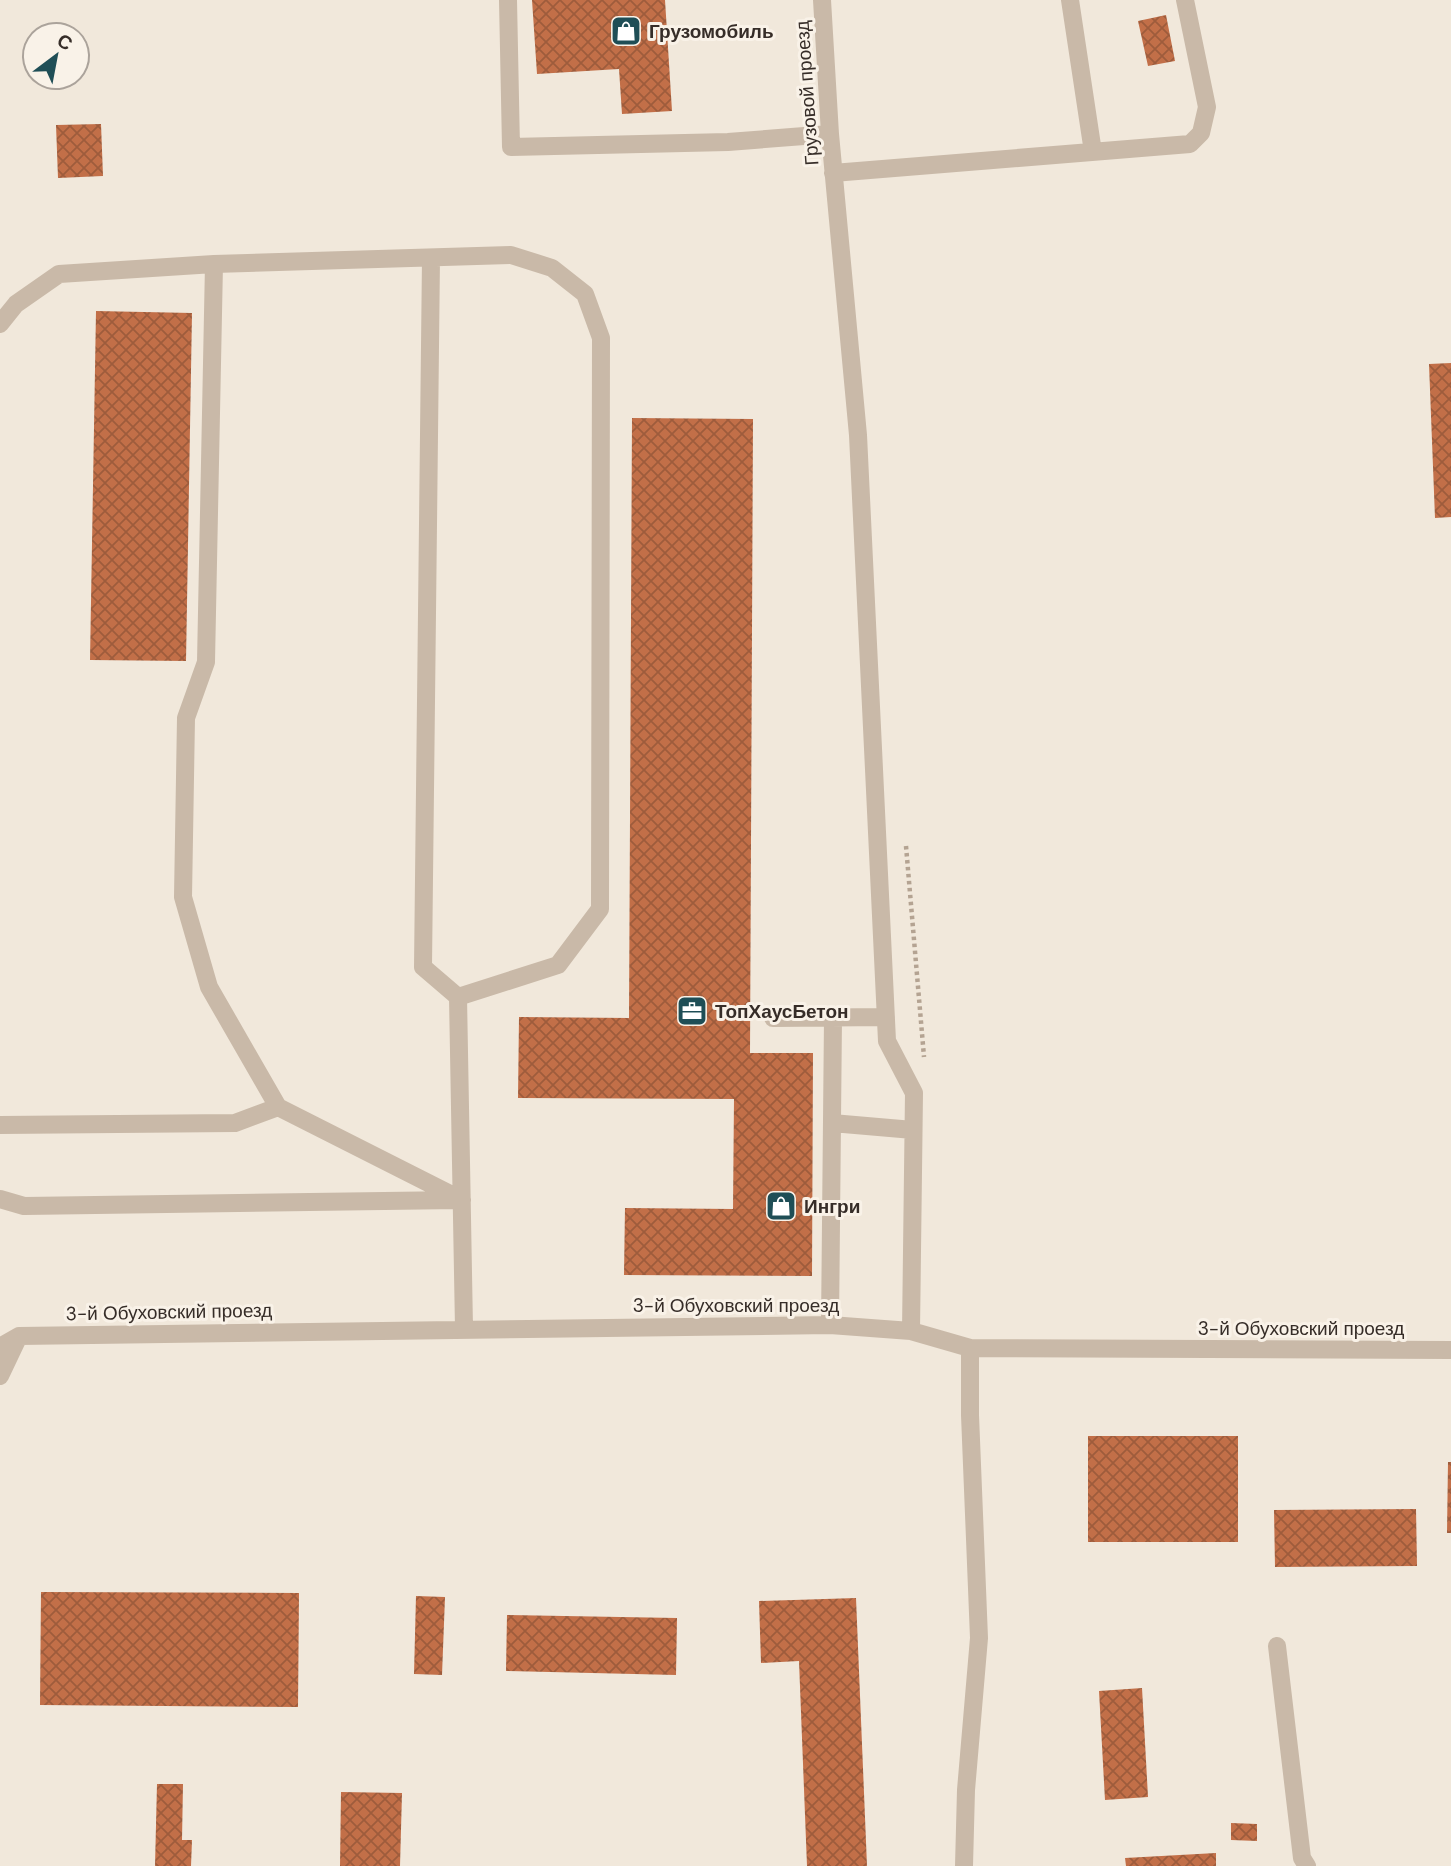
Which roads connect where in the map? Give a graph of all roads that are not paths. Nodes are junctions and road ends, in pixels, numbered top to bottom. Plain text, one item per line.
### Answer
1 (508, 0) edge
2 (822, 0) edge
3 (1070, 0) edge
4 (1185, 0) edge
5 (830, 134) junction
6 (1093, 152) junction
7 (834, 178) junction
8 (431, 258) junction
9 (214, 264) junction
10 (0, 324) edge
11 (458, 997) junction
12 (833, 1017) junction
13 (886, 1017) junction
14 (773, 1018) dead end
15 (278, 1107) junction
16 (832, 1123) junction
17 (0, 1125) edge
18 (913, 1130) junction
19 (0, 1199) edge
20 (461, 1200) junction
21 (831, 1325) junction
22 (464, 1328) junction
23 (911, 1331) junction
24 (19, 1336) junction
25 (0, 1347) edge
26 (970, 1348) junction
27 (1451, 1350) edge
28 (0, 1376) edge
29 (1277, 1646) dead end
30 (964, 1866) edge
31 (1307, 1866) edge

1 - 5 street
2 - 5 street, Грузовой проезд
3 - 6 street
4 - 6 street
5 - 7 street, Грузовой проезд
6 - 7 street
7 - 13 street, Грузовой проезд
8 - 9 street
8 - 11 street
8 - 11 street
9 - 10 street
9 - 15 street
11 - 20 street
12 - 13 street
12 - 14 street
12 - 16 street
13 - 18 street, Грузовой проезд
15 - 17 street
15 - 20 street
16 - 18 street
16 - 21 street
18 - 23 street, Грузовой проезд
19 - 20 street
20 - 22 street
21 - 22 street, 3-й Обуховский проезд
21 - 23 street, 3-й Обуховский проезд
22 - 24 street, 3-й Обуховский проезд
23 - 26 street, 3-й Обуховский проезд
24 - 25 street
24 - 28 street
26 - 27 street, 3-й Обуховский проезд
26 - 30 street
29 - 31 street

